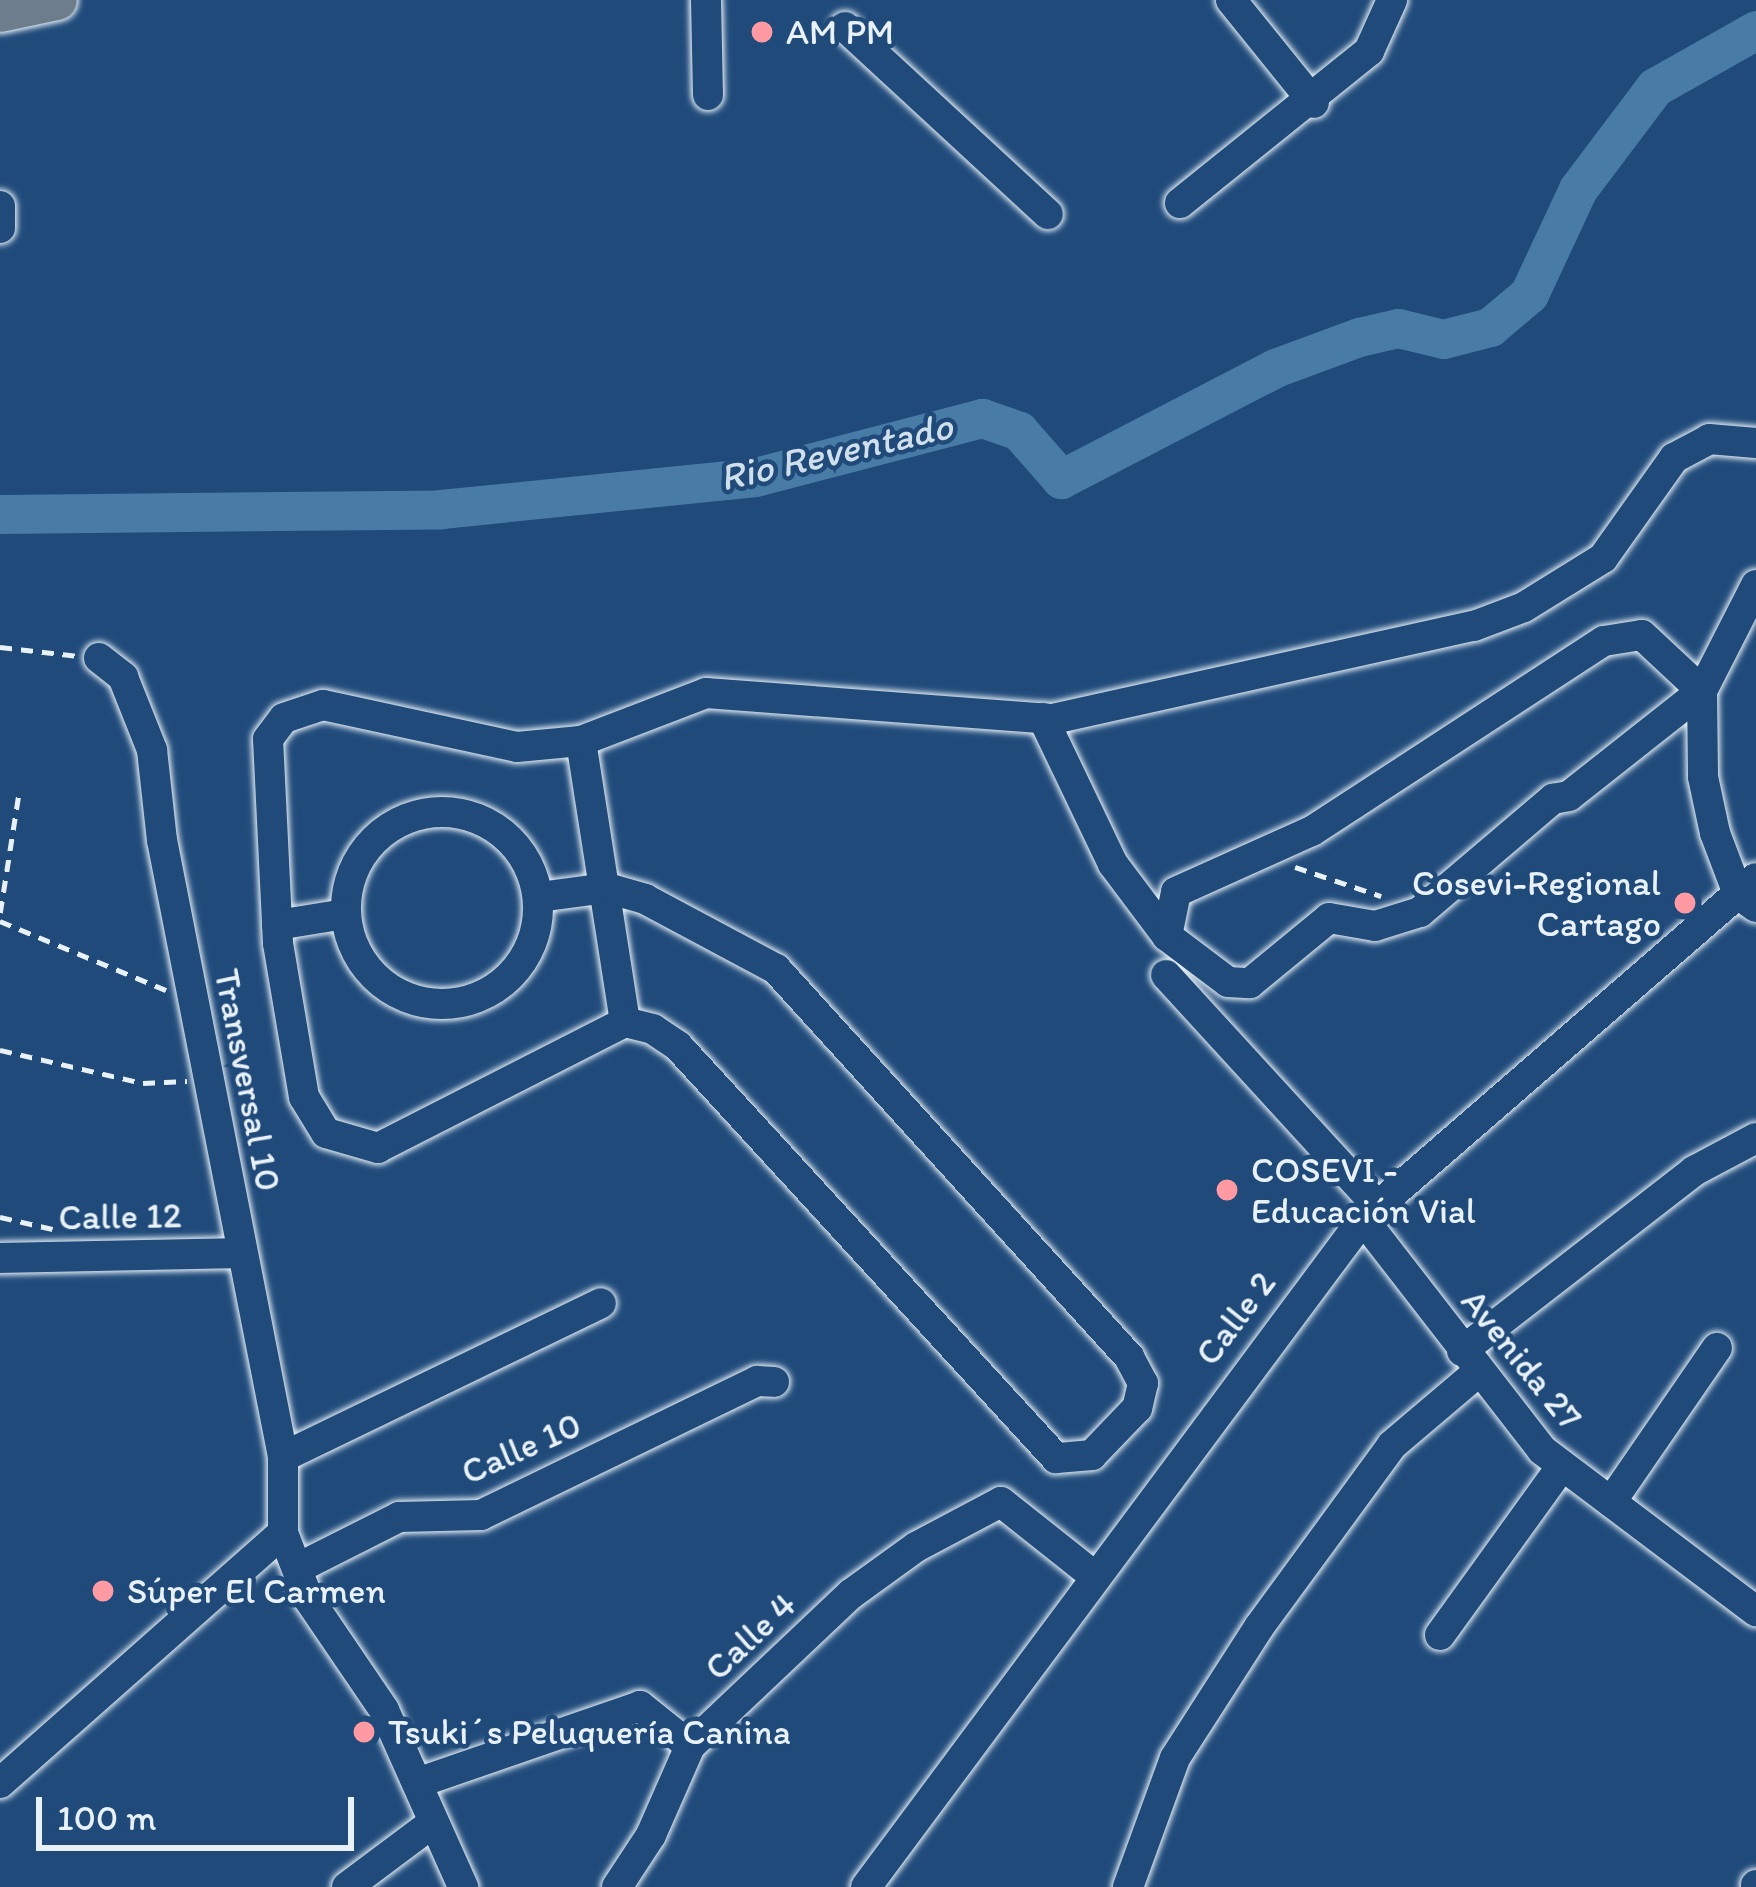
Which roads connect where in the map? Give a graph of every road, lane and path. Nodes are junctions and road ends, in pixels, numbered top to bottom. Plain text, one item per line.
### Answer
1 (57, 0) edge
2 (706, 0) edge
3 (1231, 0) edge
4 (1392, 0) edge
5 (0, 12) edge
6 (845, 27) dead end
7 (708, 95) dead end
8 (1314, 103) junction
9 (1180, 203) dead end
10 (0, 206) edge
11 (1048, 214) dead end
12 (0, 228) edge
13 (1756, 443) edge
14 (1756, 585) edge
15 (0, 647) edge
16 (99, 658) joint
17 (1702, 691) junction
18 (1042, 718) junction
19 (581, 741) junction
20 (20, 791) dead end
21 (1255, 855) junction
22 (607, 888) junction
23 (1750, 893) edge
24 (539, 897) junction
25 (1420, 912) junction
26 (345, 914) junction
27 (0, 917) edge
28 (277, 925) junction
29 (1167, 935) junction
30 (1166, 975) dead end
31 (193, 1004) junction
32 (625, 1022) junction
33 (0, 1050) edge
34 (211, 1080) junction
35 (1756, 1138) edge
36 (1371, 1213) junction
37 (241, 1253) junction
38 (0, 1258) edge
39 (602, 1303) dead end
40 (1717, 1348) dead end
41 (1469, 1362) junction
42 (774, 1382) dead end
43 (283, 1457) junction
44 (1561, 1467) junction
45 (1611, 1502) junction
46 (283, 1533) junction
47 (298, 1568) junction
48 (1093, 1576) junction
49 (1752, 1618) edge
50 (1440, 1635) dead end
51 (690, 1746) junction
52 (0, 1783) edge
53 (417, 1783) junction
54 (430, 1825) junction
55 (347, 1887) edge
56 (463, 1887) edge
57 (617, 1887) edge
58 (866, 1887) edge
59 (1128, 1887) edge

1 - 5 main road
2 - 7 street
3 - 8 street
4 - 8 street
6 - 11 street
8 - 9 street
10 - 12 street
13 - 18 street
14 - 17 street
15 - 16 path
16 - 31 street, Transversal 10
17 - 21 street
17 - 23 street
17 - 25 street
18 - 19 street
18 - 29 street
19 - 22 street
19 - 28 street
20 - 27 path
21 - 25 path
21 - 29 street
22 - 24 street
22 - 32 street
22 - 32 street
23 - 36 street, Calle 2
24 - 26 street
24 - 26 street
25 - 29 street
26 - 28 street
27 - 31 path
28 - 32 street
30 - 36 street, Avenida 27
31 - 34 street, Transversal 10
33 - 34 path
34 - 37 street, Transversal 10
35 - 41 street
36 - 41 street, Avenida 27
36 - 48 street, Calle 2
37 - 38 street, Calle 12
37 - 43 street, Transversal 10
39 - 43 street
40 - 45 street
41 - 44 street, Avenida 27
41 - 59 street
42 - 47 street, Calle 10
43 - 46 street, Transversal 10
44 - 45 street, Avenida 27
44 - 50 street
45 - 49 street, Avenida 27
46 - 47 street
46 - 52 street
47 - 53 street
48 - 51 street, Calle 4
48 - 58 street, Calle 2
51 - 53 street
51 - 57 street, Calle 4
53 - 54 street
54 - 55 street
54 - 56 street

